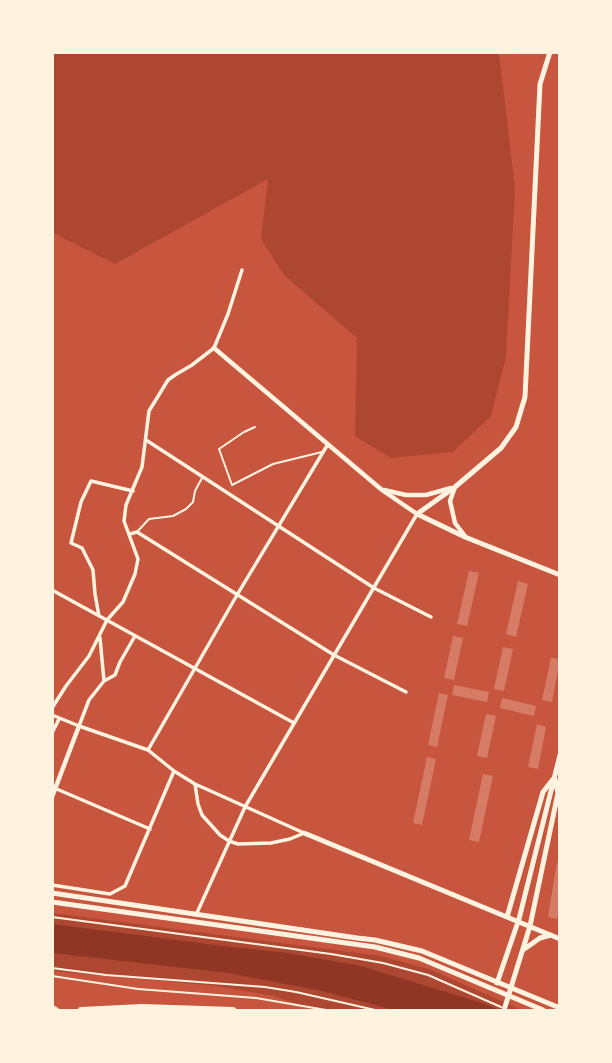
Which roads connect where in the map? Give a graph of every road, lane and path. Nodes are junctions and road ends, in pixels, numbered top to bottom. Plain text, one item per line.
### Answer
1 (550, 52) edge
2 (242, 270) dead end
3 (214, 348) junction
4 (255, 428) dead end
5 (146, 440) junction
6 (328, 444) junction
7 (323, 452) junction
8 (202, 477) junction
9 (455, 487) junction
10 (382, 490) junction
11 (133, 491) junction
12 (417, 514) junction
13 (279, 526) junction
14 (137, 532) junction
15 (130, 534) junction
16 (465, 537) junction
17 (559, 575) edge
18 (374, 588) junction
19 (52, 590) edge
20 (237, 595) junction
21 (99, 616) junction
22 (430, 617) dead end
23 (107, 620) junction
24 (100, 636) junction
25 (135, 636) junction
26 (334, 655) junction
27 (196, 668) junction
28 (104, 681) junction
29 (407, 692) dead end
30 (52, 708) edge
31 (52, 715) edge
32 (59, 719) junction
33 (294, 723) junction
34 (79, 726) junction
35 (52, 733) edge
36 (148, 750) junction
37 (559, 755) edge
38 (174, 771) junction
39 (555, 777) junction
40 (195, 784) junction
41 (54, 788) edge
42 (52, 797) edge
43 (245, 807) junction
44 (150, 829) junction
45 (304, 833) junction
46 (229, 841) junction
47 (52, 885) edge
48 (52, 893) edge
49 (52, 902) edge
50 (196, 915) junction
51 (52, 917) edge
52 (507, 917) junction
53 (530, 926) junction
54 (551, 935) junction
55 (559, 939) edge
56 (523, 950) junction
57 (52, 968) edge
58 (52, 976) edge
59 (498, 982) junction
60 (495, 989) junction
61 (52, 1007) edge
62 (559, 1009) edge
63 (57, 1010) edge
64 (81, 1010) edge
65 (233, 1010) edge
66 (326, 1010) edge
67 (375, 1010) edge
68 (506, 1010) edge
69 (543, 1010) edge

1 - 9 main road
2 - 3 street
3 - 5 street
3 - 6 street
4 - 7 lane
5 - 8 street
5 - 11 street
6 - 7 street
6 - 10 street
7 - 13 street
8 - 13 street
8 - 14 lane
9 - 10 street
9 - 12 main road
9 - 16 street
10 - 12 street
11 - 15 street
11 - 21 street
12 - 16 main road
12 - 18 street
13 - 18 street
13 - 20 street
14 - 15 street
14 - 20 street
15 - 23 street
16 - 17 main road
18 - 22 street
18 - 26 street
19 - 21 street
20 - 26 street
20 - 27 street
21 - 23 street
23 - 24 street
23 - 25 street
24 - 28 street
24 - 30 street
25 - 27 street
25 - 28 street
26 - 29 street
26 - 33 street
27 - 33 street
27 - 36 street
28 - 34 street
31 - 32 street
32 - 34 street
32 - 35 street
33 - 43 street
34 - 36 street
34 - 41 street
36 - 38 street
37 - 39 main road
38 - 40 street
38 - 44 street
39 - 52 main road
39 - 53 main road
39 - 59 main road
40 - 43 street
40 - 46 street
41 - 42 street
41 - 44 street
43 - 45 street
43 - 46 street
44 - 47 street
45 - 46 street
45 - 52 main road
46 - 50 street
48 - 50 main road
49 - 60 main road
50 - 59 main road
51 - 68 path
52 - 53 main road
53 - 54 main road
53 - 56 main road
54 - 55 main road
54 - 56 main road
56 - 68 main road
57 - 67 path
58 - 66 path
59 - 60 main road
59 - 62 main road
60 - 69 main road
61 - 63 street
64 - 65 highway

